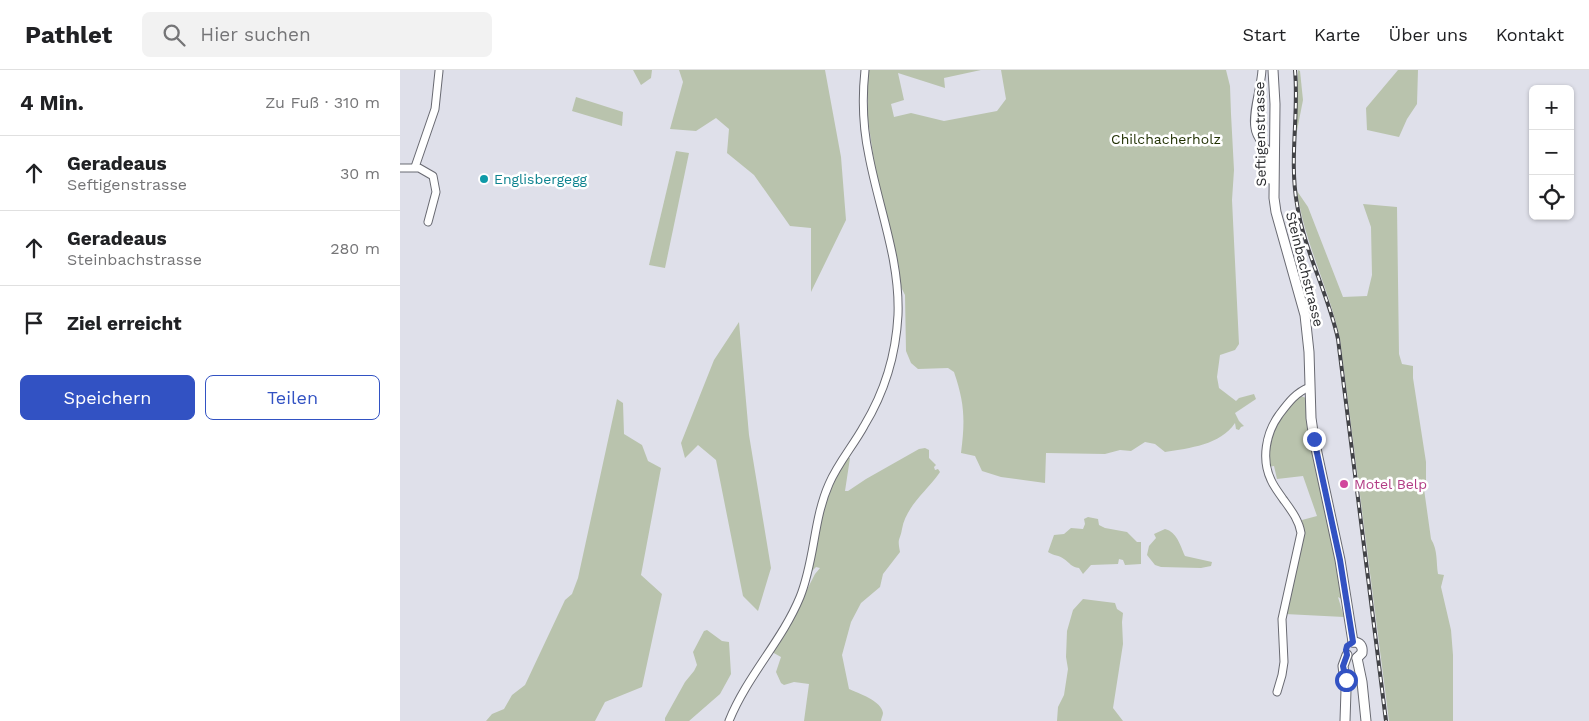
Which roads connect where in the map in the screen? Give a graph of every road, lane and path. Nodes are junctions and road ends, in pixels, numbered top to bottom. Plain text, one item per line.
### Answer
1 (864, 70) edge
2 (1262, 70) edge
3 (1273, 70) edge
4 (439, 71) edge
5 (415, 167) junction
6 (400, 168) edge
7 (1274, 198) junction
8 (428, 222) dead end
9 (1310, 386) junction
10 (1353, 642) junction
11 (1347, 655) junction
12 (1357, 658) junction
13 (1277, 692) dead end
14 (729, 721) edge
15 (1345, 721) edge
16 (1366, 721) edge

1 - 14 street
2 - 7 street
3 - 7 main road, Seftigenstrasse
4 - 5 street
5 - 6 street
5 - 8 street
7 - 9 main road, Steinbachstrasse
9 - 10 main road, Steinbachstrasse
9 - 13 street
10 - 11 main road
10 - 12 main road, Steinbachstrasse
11 - 12 main road
11 - 15 main road
12 - 16 main road, Steinbachstrasse

